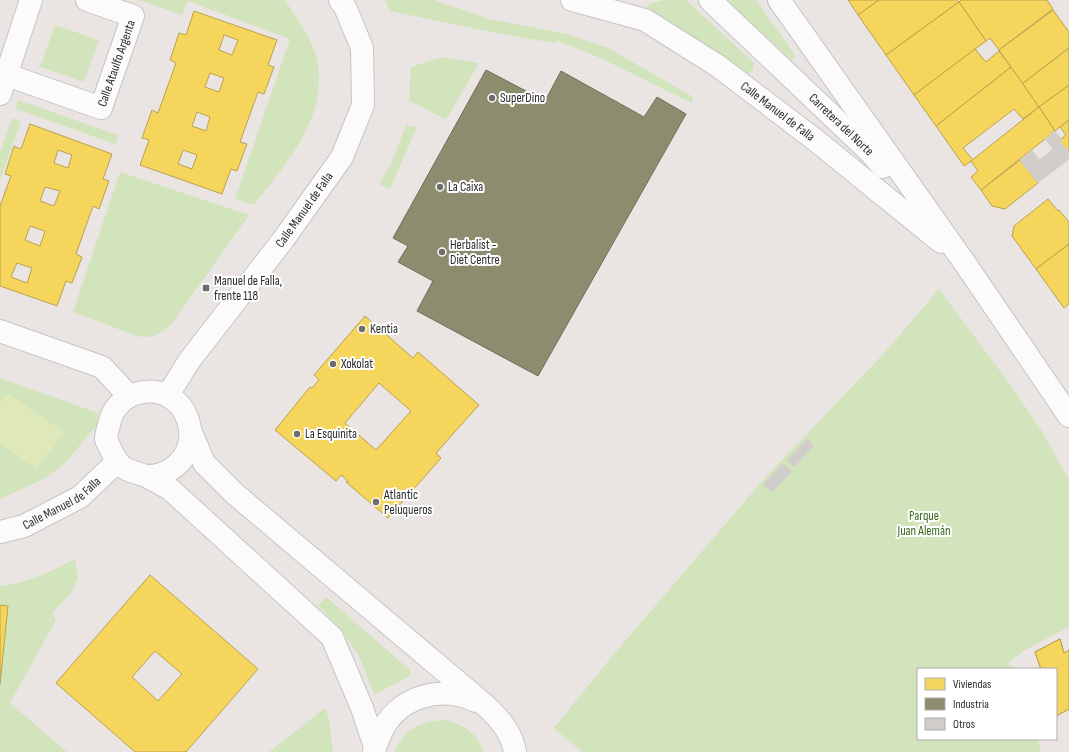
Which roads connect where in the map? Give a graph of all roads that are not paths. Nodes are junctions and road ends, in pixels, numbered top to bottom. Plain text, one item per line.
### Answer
1 (31, 0) edge
2 (87, 0) edge
3 (340, 0) edge
4 (572, 0) edge
5 (710, 0) edge
6 (779, 0) edge
7 (3, 85) edge
8 (962, 259) junction
9 (0, 331) edge
10 (168, 395) junction
11 (129, 396) junction
12 (1069, 416) edge
13 (191, 432) junction
14 (117, 462) junction
15 (146, 476) junction
16 (0, 532) edge
17 (486, 706) junction
18 (503, 723) junction
19 (374, 750) edge
20 (515, 752) edge
21 (530, 752) edge

1 - 7 street, Calle Ataulfo Argenta
2 - 7 street, Calle Ataulfo Argenta
3 - 10 street, Calle Manuel de Falla
4 - 8 street, Calle Manuel de Falla
5 - 8 street, Carretera del Norte
6 - 8 street, Carretera del Norte
8 - 12 street, Carretera del Norte
9 - 11 street
10 - 11 street
10 - 13 street
11 - 14 street
13 - 15 street
13 - 17 street
14 - 15 street
14 - 16 street, Calle Manuel de Falla
15 - 19 street
17 - 18 street
17 - 19 street
18 - 20 street
18 - 21 street

